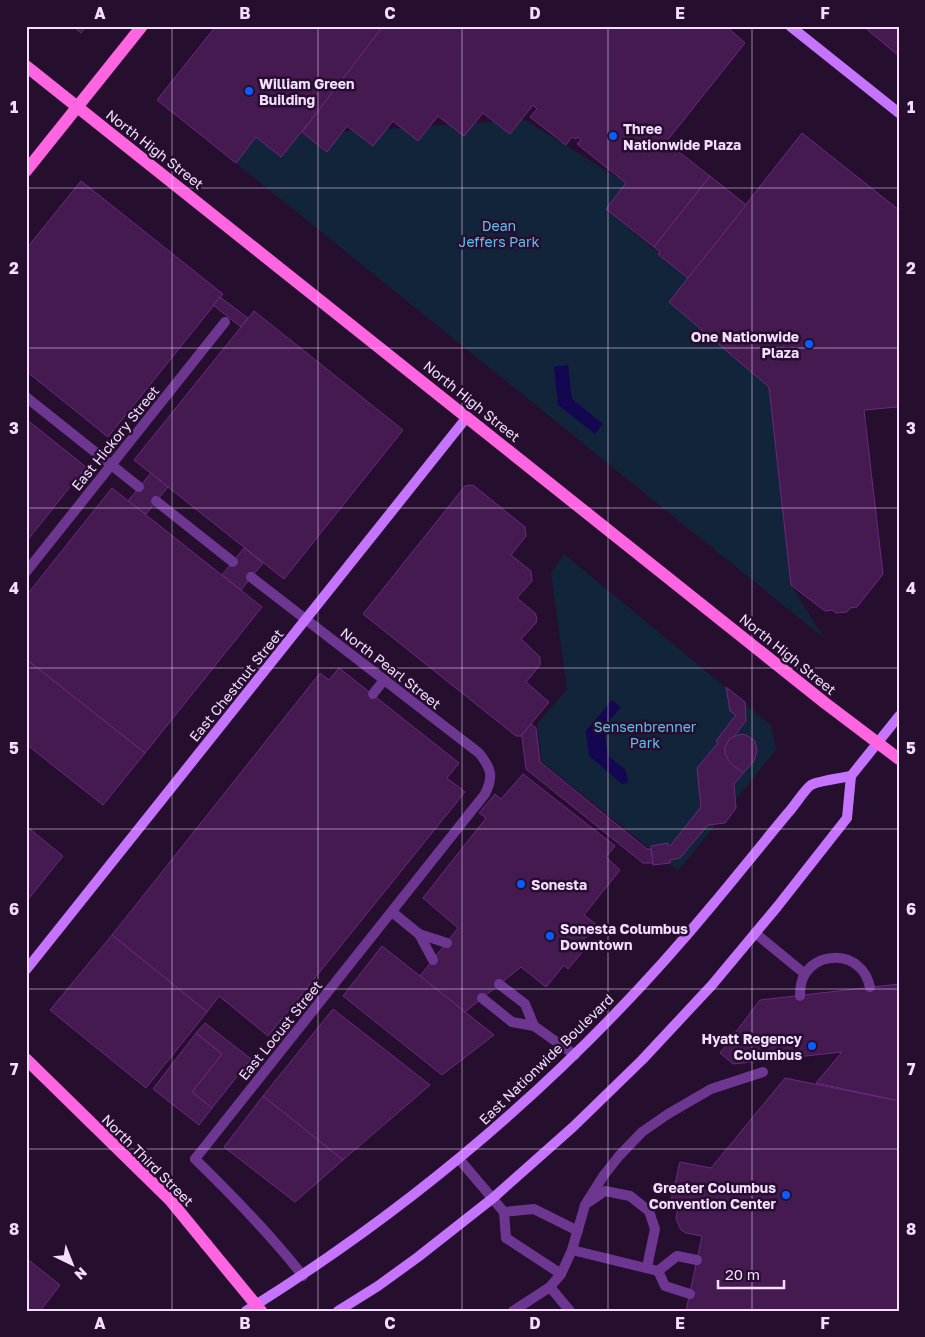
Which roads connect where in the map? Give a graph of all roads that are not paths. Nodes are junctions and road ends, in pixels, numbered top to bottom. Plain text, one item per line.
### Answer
1 (142, 26) edge
2 (790, 26) edge
3 (26, 66) edge
4 (77, 106) junction
5 (899, 113) edge
6 (26, 171) edge
7 (225, 322) dead end
8 (26, 397) edge
9 (467, 417) junction
10 (111, 465) junction
11 (139, 487) dead end
12 (156, 501) dead end
13 (233, 562) dead end
14 (26, 572) edge
15 (251, 577) dead end
16 (306, 620) junction
17 (384, 680) junction
18 (373, 694) dead end
19 (899, 716) edge
20 (877, 743) junction
21 (899, 759) edge
22 (851, 776) junction
23 (485, 794) joint
24 (392, 912) junction
25 (756, 933) junction
26 (419, 934) junction
27 (447, 943) dead end
28 (433, 960) dead end
29 (26, 970) edge
30 (805, 974) junction
31 (499, 984) dead end
32 (870, 987) dead end
33 (800, 996) dead end
34 (482, 998) dead end
35 (534, 1026) junction
36 (575, 1055) junction
37 (26, 1059) edge
38 (762, 1072) dead end
39 (459, 1159) junction
40 (493, 1198) junction
41 (584, 1205) junction
42 (504, 1212) junction
43 (578, 1231) junction
44 (572, 1250) junction
45 (697, 1260) dead end
46 (647, 1267) junction
47 (658, 1271) junction
48 (561, 1274) junction
49 (303, 1276) junction
50 (550, 1287) junction
51 (690, 1294) dead end
52 (246, 1311) edge
53 (261, 1311) edge
54 (338, 1311) edge
55 (513, 1311) edge
56 (570, 1311) edge

1 - 4 main road
2 - 5 main road
3 - 4 main road, North High Street
4 - 6 main road
4 - 9 main road, North High Street
7 - 10 lane, East Hickory Street
8 - 10 lane
9 - 16 main road, East Chestnut Street
9 - 20 main road, North High Street
10 - 11 lane
10 - 14 lane, East Hickory Street
12 - 13 lane
15 - 16 lane, North Pearl Street
16 - 17 lane, North Pearl Street
16 - 29 main road, East Chestnut Street
17 - 18 lane
17 - 23 lane, North Pearl Street
19 - 20 main road
20 - 21 main road, North High Street
20 - 22 main road
22 - 25 main road
22 - 36 main road, East Nationwide Boulevard
23 - 24 lane, East Locust Street
24 - 26 lane
24 - 49 lane, East Locust Street
25 - 30 lane
25 - 40 main road
26 - 27 lane
26 - 28 lane
30 - 32 lane
30 - 33 lane
31 - 35 lane
34 - 35 lane
35 - 36 lane
36 - 39 main road, East Nationwide Boulevard
37 - 53 main road, North Third Street, bridge
38 - 41 lane
39 - 40 lane
39 - 49 main road, East Nationwide Boulevard
40 - 42 lane
40 - 54 main road
41 - 43 lane
41 - 46 lane
42 - 43 lane
42 - 48 lane
43 - 44 lane
44 - 46 lane
44 - 48 lane
45 - 47 lane
46 - 47 lane
47 - 51 lane
48 - 50 lane
49 - 52 main road, East Nationwide Boulevard
50 - 55 lane
50 - 56 lane

